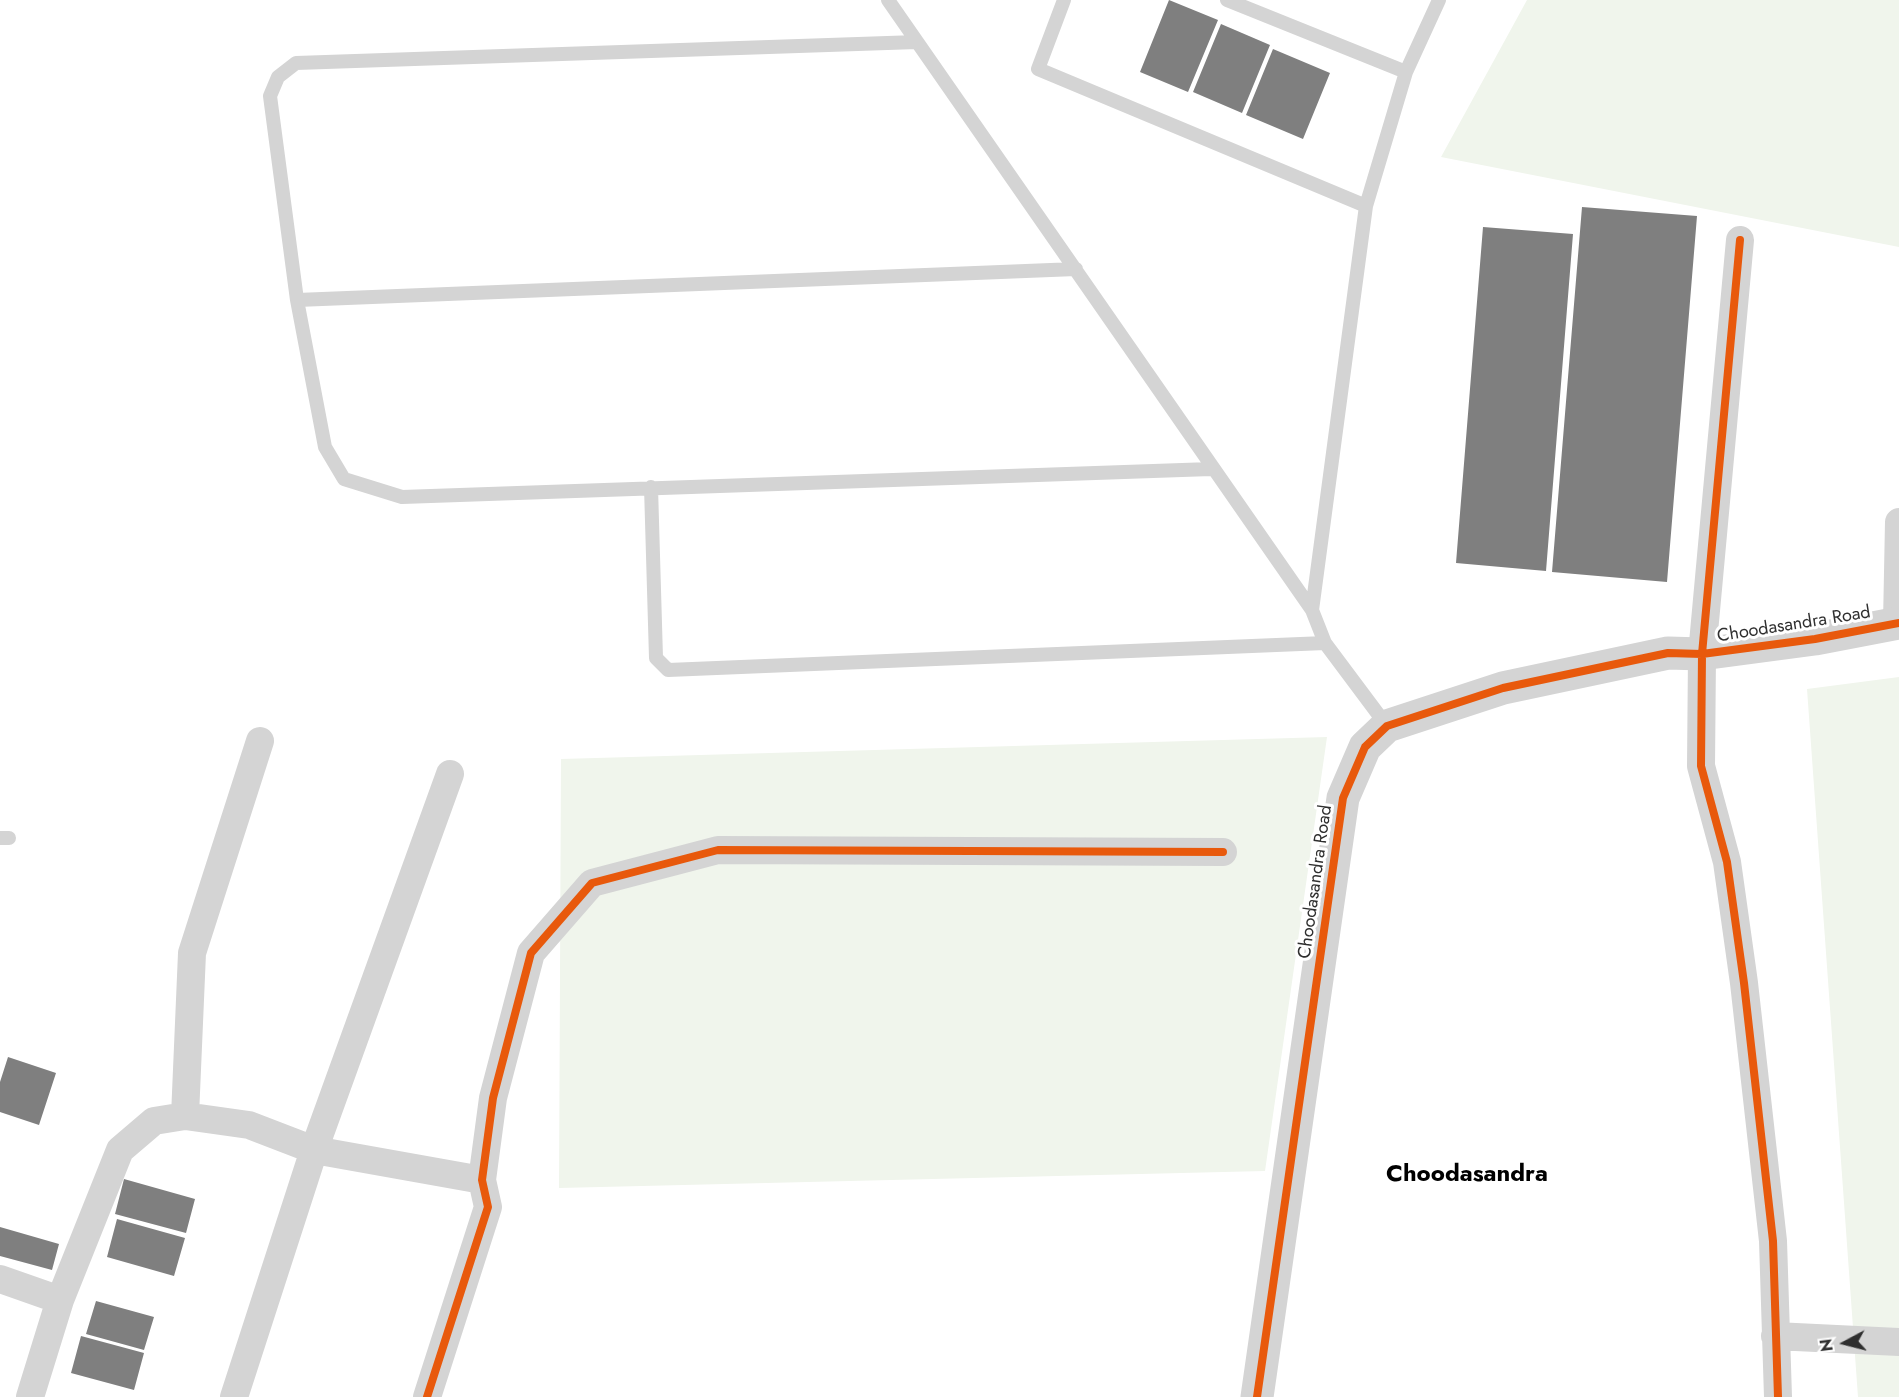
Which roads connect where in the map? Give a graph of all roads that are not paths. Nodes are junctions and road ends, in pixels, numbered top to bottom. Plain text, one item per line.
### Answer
1 (888, 0) edge
2 (1064, 0) edge
3 (1227, 0) edge
4 (1439, 0) edge
5 (917, 42) junction
6 (1406, 72) junction
7 (1366, 206) junction
8 (1740, 240) dead end
9 (1076, 269) junction
10 (297, 300) junction
11 (1212, 469) junction
12 (651, 487) junction
13 (1899, 522) edge
14 (1312, 610) junction
15 (1898, 623) edge
16 (1324, 643) junction
17 (1702, 654) junction
18 (1387, 726) junction
19 (260, 741) dead end
20 (450, 774) dead end
21 (1223, 852) dead end
22 (185, 1116) junction
23 (314, 1150) junction
24 (482, 1180) junction
25 (0, 1279) edge
26 (60, 1300) junction
27 (1775, 1335) junction
28 (1899, 1342) edge
29 (30, 1397) edge
30 (234, 1397) edge
31 (427, 1397) edge
32 (1257, 1397) edge
33 (1778, 1397) edge

1 - 5 lane
2 - 7 lane
3 - 6 lane
4 - 6 lane
5 - 9 lane
5 - 10 lane
6 - 7 lane
7 - 14 lane
8 - 17 street
9 - 10 lane
9 - 11 lane
10 - 12 lane
11 - 12 lane
11 - 14 lane
12 - 16 lane
13 - 15 street
14 - 16 lane
15 - 17 street, Choodasandra Road
16 - 18 lane
17 - 18 street, Choodasandra Road
17 - 27 street
18 - 32 street, Choodasandra Road
19 - 22 street
20 - 23 street
21 - 24 street
22 - 23 street
22 - 26 street
23 - 24 street
23 - 30 street
24 - 31 street
25 - 26 street
26 - 29 street
27 - 28 street
27 - 33 street

